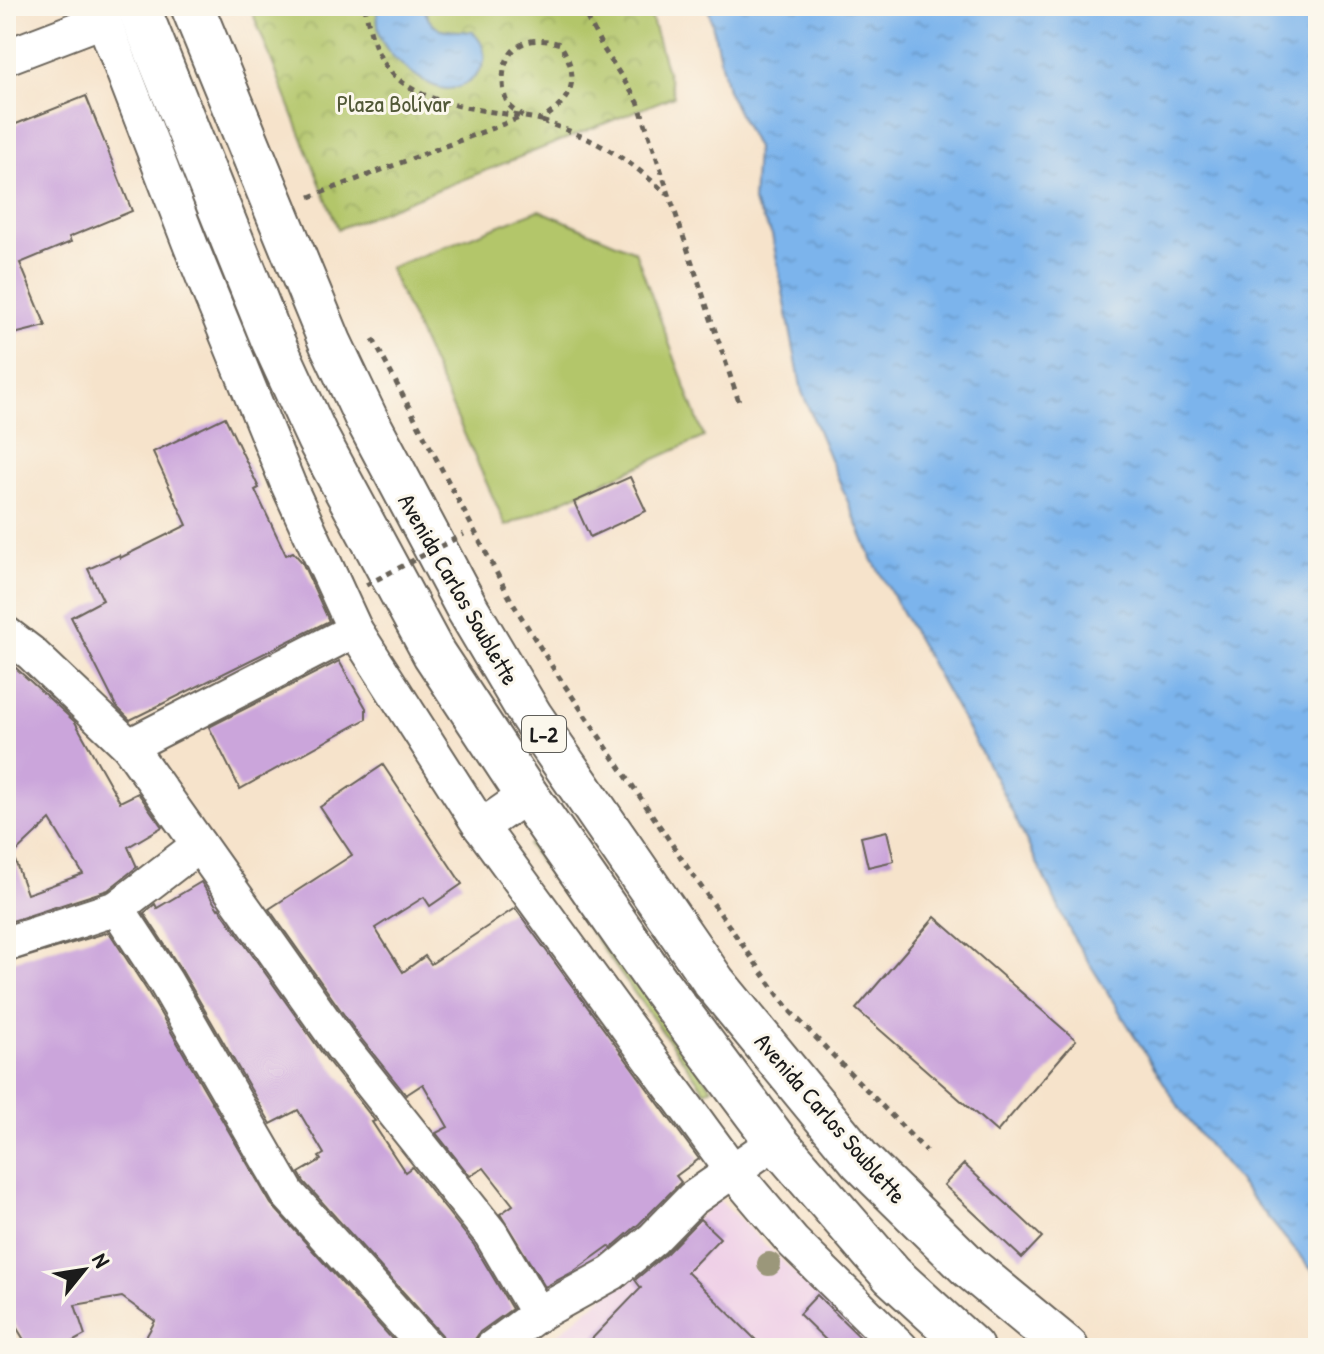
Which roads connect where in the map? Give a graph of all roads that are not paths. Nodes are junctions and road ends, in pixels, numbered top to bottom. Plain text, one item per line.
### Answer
1 (192, 6) edge
2 (113, 11) edge
3 (6, 57) edge
4 (210, 240) junction
5 (355, 630) junction
6 (6, 634) edge
7 (129, 746) junction
8 (527, 795) junction
9 (481, 827) junction
10 (199, 845) junction
11 (117, 908) junction
12 (6, 944) edge
13 (776, 1141) junction
14 (732, 1170) junction
15 (538, 1314) junction
16 (427, 1348) edge
17 (492, 1348) edge
18 (901, 1348) edge
19 (972, 1348) edge
20 (1067, 1348) edge

1 - 20 main road, Avenida Carlos Soublette / L-2
2 - 3 street
2 - 4 main road, Avenida Carlos Soublette / L-2
4 - 5 street
4 - 8 main road, Avenida Carlos Soublette / L-2
5 - 7 street
5 - 9 street
6 - 7 street
7 - 10 street
8 - 9 street
8 - 13 main road, Avenida Carlos Soublette / L-2
9 - 14 street
10 - 11 street
10 - 15 street
11 - 12 street
11 - 16 street
13 - 14 street
13 - 19 main road, Avenida Carlos Soublette / L-2
14 - 15 street
14 - 18 street
15 - 17 street

